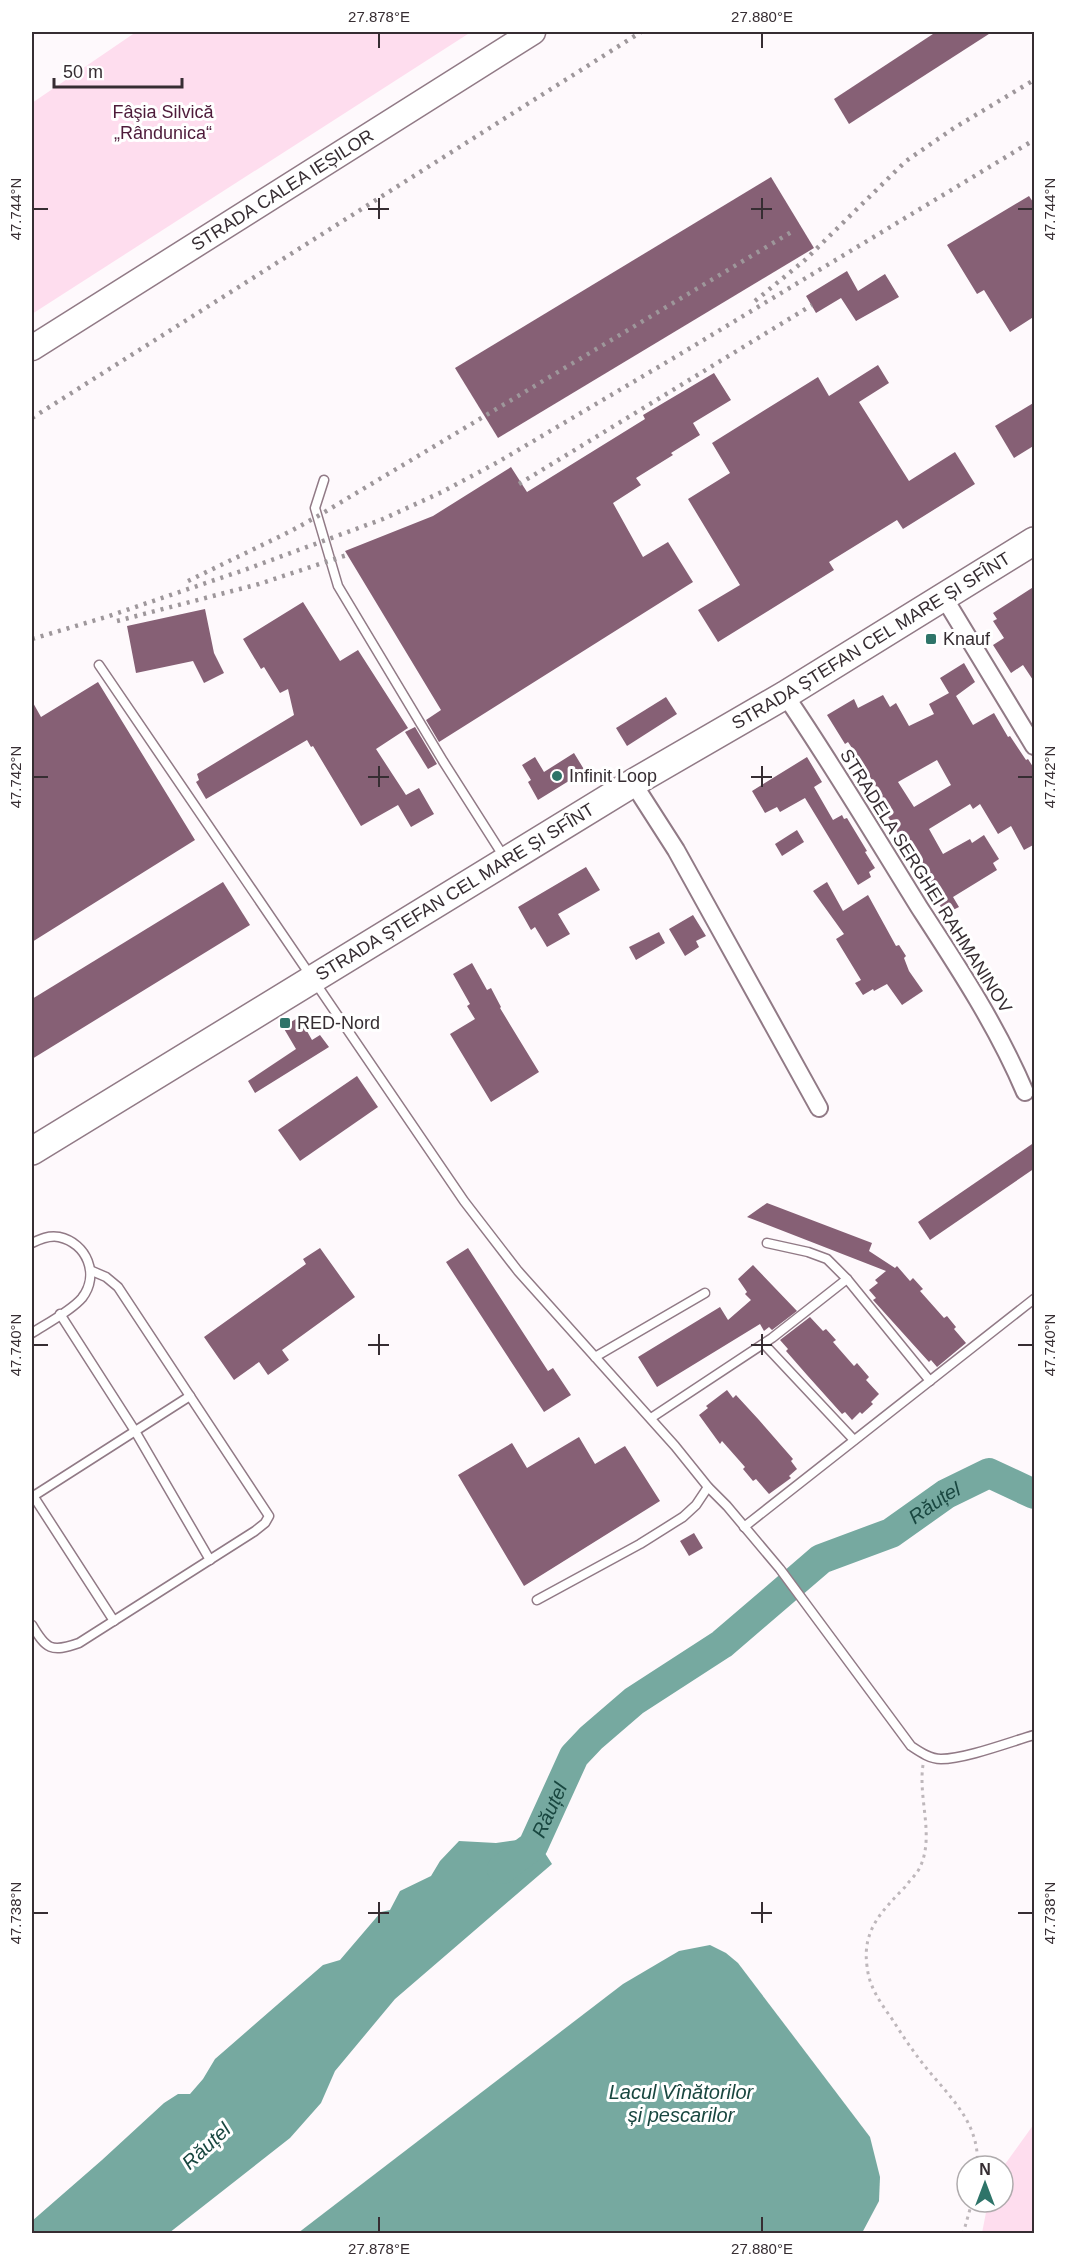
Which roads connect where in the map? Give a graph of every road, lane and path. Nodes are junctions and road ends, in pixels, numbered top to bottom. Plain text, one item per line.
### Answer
1 (533, 32) edge
2 (32, 348) edge
3 (324, 480) dead end
4 (1035, 541) edge
5 (943, 596) junction
6 (99, 665) dead end
7 (785, 695) junction
8 (1035, 746) edge
9 (633, 783) junction
10 (507, 861) junction
11 (311, 978) junction
12 (1025, 1092) dead end
13 (819, 1108) dead end
14 (32, 1151) edge
15 (32, 1243) edge
16 (767, 1243) dead end
17 (92, 1271) junction
18 (848, 1279) junction
19 (705, 1293) dead end
20 (1035, 1299) edge
21 (60, 1314) junction
22 (32, 1333) edge
23 (764, 1344) junction
24 (595, 1357) junction
25 (930, 1381) junction
26 (190, 1396) junction
27 (651, 1418) junction
28 (135, 1431) junction
29 (854, 1440) junction
30 (708, 1487) junction
31 (32, 1496) edge
32 (744, 1527) junction
33 (210, 1560) junction
34 (537, 1600) dead end
35 (114, 1621) junction
36 (32, 1625) edge
37 (1035, 1735) edge
38 (924, 1755) junction
39 (977, 2154) edge
40 (969, 2214) edge
41 (963, 2234) edge

1 - 2 street, STRADA CALEA IEȘILOR
3 - 10 lane
4 - 5 main road, STRADA ȘTEFAN CEL MARE ȘI SFÎNT
5 - 7 main road, STRADA ȘTEFAN CEL MARE ȘI SFÎNT
5 - 8 street
6 - 11 lane
7 - 9 main road, STRADA ȘTEFAN CEL MARE ȘI SFÎNT
7 - 12 street, STRADELA SERGHEI RAHMANINOV
9 - 10 main road, STRADA ȘTEFAN CEL MARE ȘI SFÎNT
9 - 13 street
10 - 11 main road, STRADA ȘTEFAN CEL MARE ȘI SFÎNT
11 - 14 main road, STRADA ȘTEFAN CEL MARE ȘI SFÎNT
11 - 24 lane
15 - 17 lane
16 - 18 lane
17 - 21 lane
17 - 26 lane
18 - 23 lane
18 - 25 lane
19 - 24 lane
20 - 25 lane
21 - 22 lane
21 - 28 lane
23 - 27 lane
23 - 29 lane
24 - 27 lane
25 - 29 lane
26 - 28 lane
26 - 33 lane
27 - 30 lane
28 - 31 lane
28 - 33 lane
29 - 32 lane
30 - 32 lane
30 - 34 lane
31 - 35 lane
32 - 38 lane
33 - 35 lane
35 - 36 lane
37 - 38 lane
38 - 39 path
40 - 41 path

